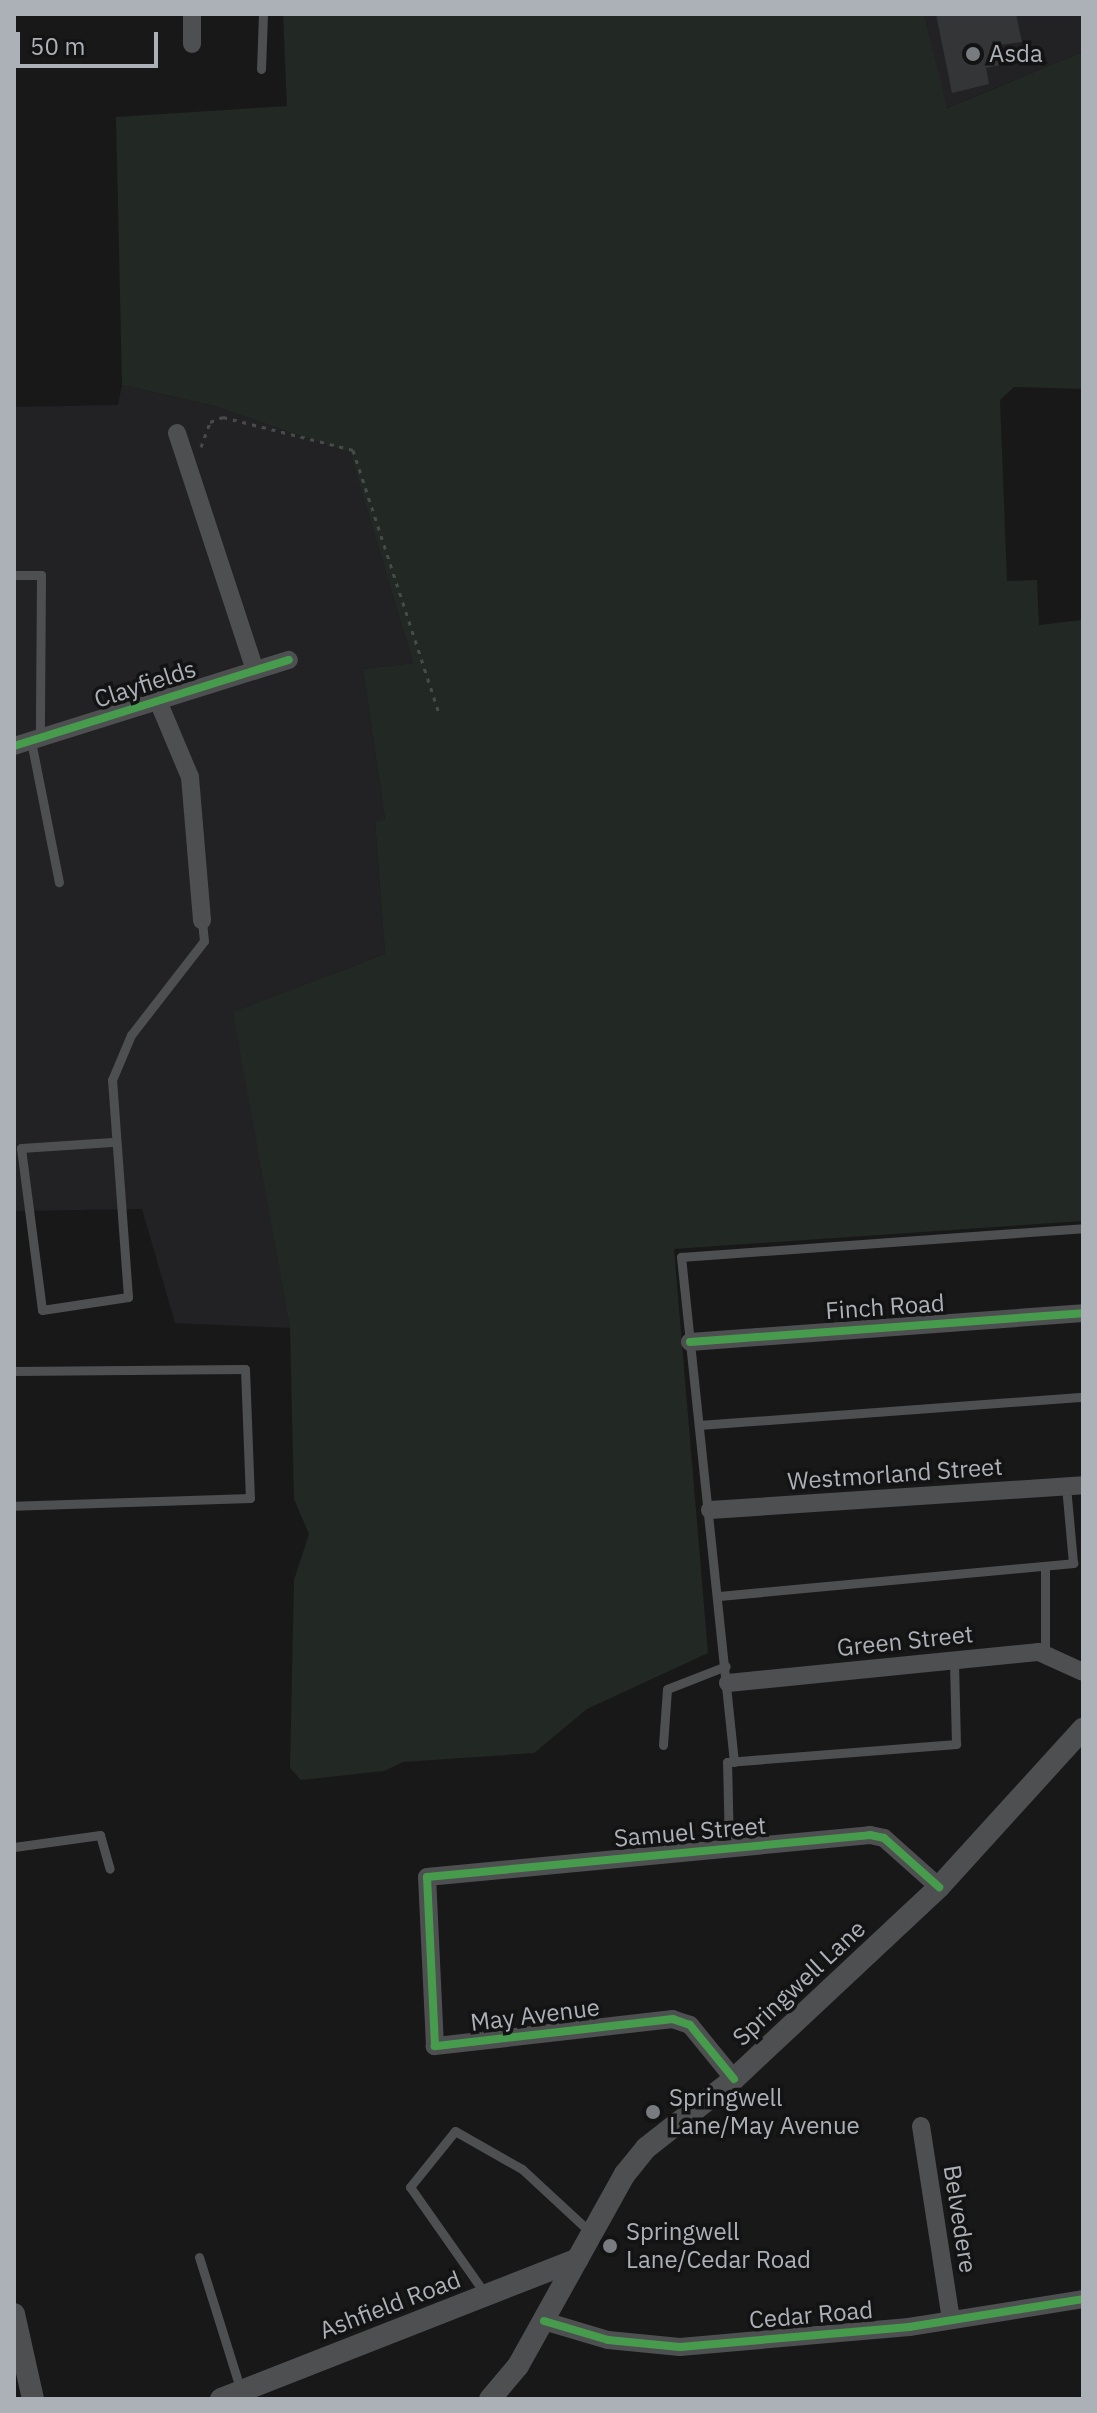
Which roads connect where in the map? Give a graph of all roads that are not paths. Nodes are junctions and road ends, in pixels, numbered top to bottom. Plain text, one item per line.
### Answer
1 (192, 14) edge
2 (263, 14) edge
3 (192, 44) dead end
4 (261, 69) dead end
5 (177, 433) dead end
6 (14, 575) edge
7 (289, 660) dead end
8 (255, 670) junction
9 (158, 701) junction
10 (28, 742) edge
11 (59, 882) dead end
12 (202, 921) joint
13 (112, 1142) junction
14 (1083, 1228) edge
15 (1083, 1313) edge
16 (690, 1342) junction
17 (14, 1371) edge
18 (1083, 1397) edge
19 (699, 1425) junction
20 (1074, 1485) edge
21 (14, 1506) edge
22 (710, 1510) junction
23 (1045, 1566) junction
24 (719, 1596) junction
25 (1045, 1654) junction
26 (954, 1660) junction
27 (1083, 1672) edge
28 (727, 1675) junction
29 (1080, 1743) edge
30 (663, 1745) dead end
31 (734, 1762) junction
32 (14, 1847) edge
33 (729, 1848) junction
34 (110, 1869) dead end
35 (427, 1877) joint
36 (939, 1887) junction
37 (734, 2079) junction
38 (921, 2126) dead end
39 (591, 2234) junction
40 (199, 2257) dead end
41 (578, 2259) junction
42 (486, 2295) junction
43 (1083, 2299) edge
44 (14, 2314) edge
45 (951, 2320) junction
46 (544, 2321) junction
47 (20, 2353) edge
48 (231, 2395) edge
49 (33, 2399) edge
50 (490, 2399) edge

1 - 3 street
2 - 4 lane
5 - 8 street
6 - 10 lane
7 - 8 street, Clayfields
8 - 9 street, Clayfields
9 - 10 street, Clayfields
9 - 12 street, Clayfields
10 - 11 lane
12 - 13 lane
13 - 13 lane
14 - 16 lane
15 - 16 street, Finch Road
16 - 19 lane
17 - 21 lane
18 - 19 lane
19 - 22 lane
20 - 22 street, Westmorland Street
20 - 23 lane
22 - 24 lane
23 - 24 lane
23 - 25 lane
24 - 28 lane
25 - 26 street, Green Street
25 - 27 street, Green Street
26 - 28 street, Green Street
26 - 31 lane
28 - 30 lane
28 - 31 lane
29 - 36 street, Springwell Lane
31 - 33 lane
32 - 34 lane
33 - 35 street, Samuel Street
33 - 36 street, Samuel Street
35 - 37 street, May Avenue
36 - 37 street, Springwell Lane
37 - 39 street, Springwell Lane
38 - 45 street, Belvedere
39 - 41 street, Springwell Lane
39 - 42 lane
40 - 48 lane
41 - 42 street, Ashfield Road
41 - 46 street, Springwell Lane
42 - 48 street, Ashfield Road
43 - 45 street, Cedar Road
44 - 47 street
45 - 46 street, Cedar Road
46 - 50 street, Springwell Lane
47 - 49 street

